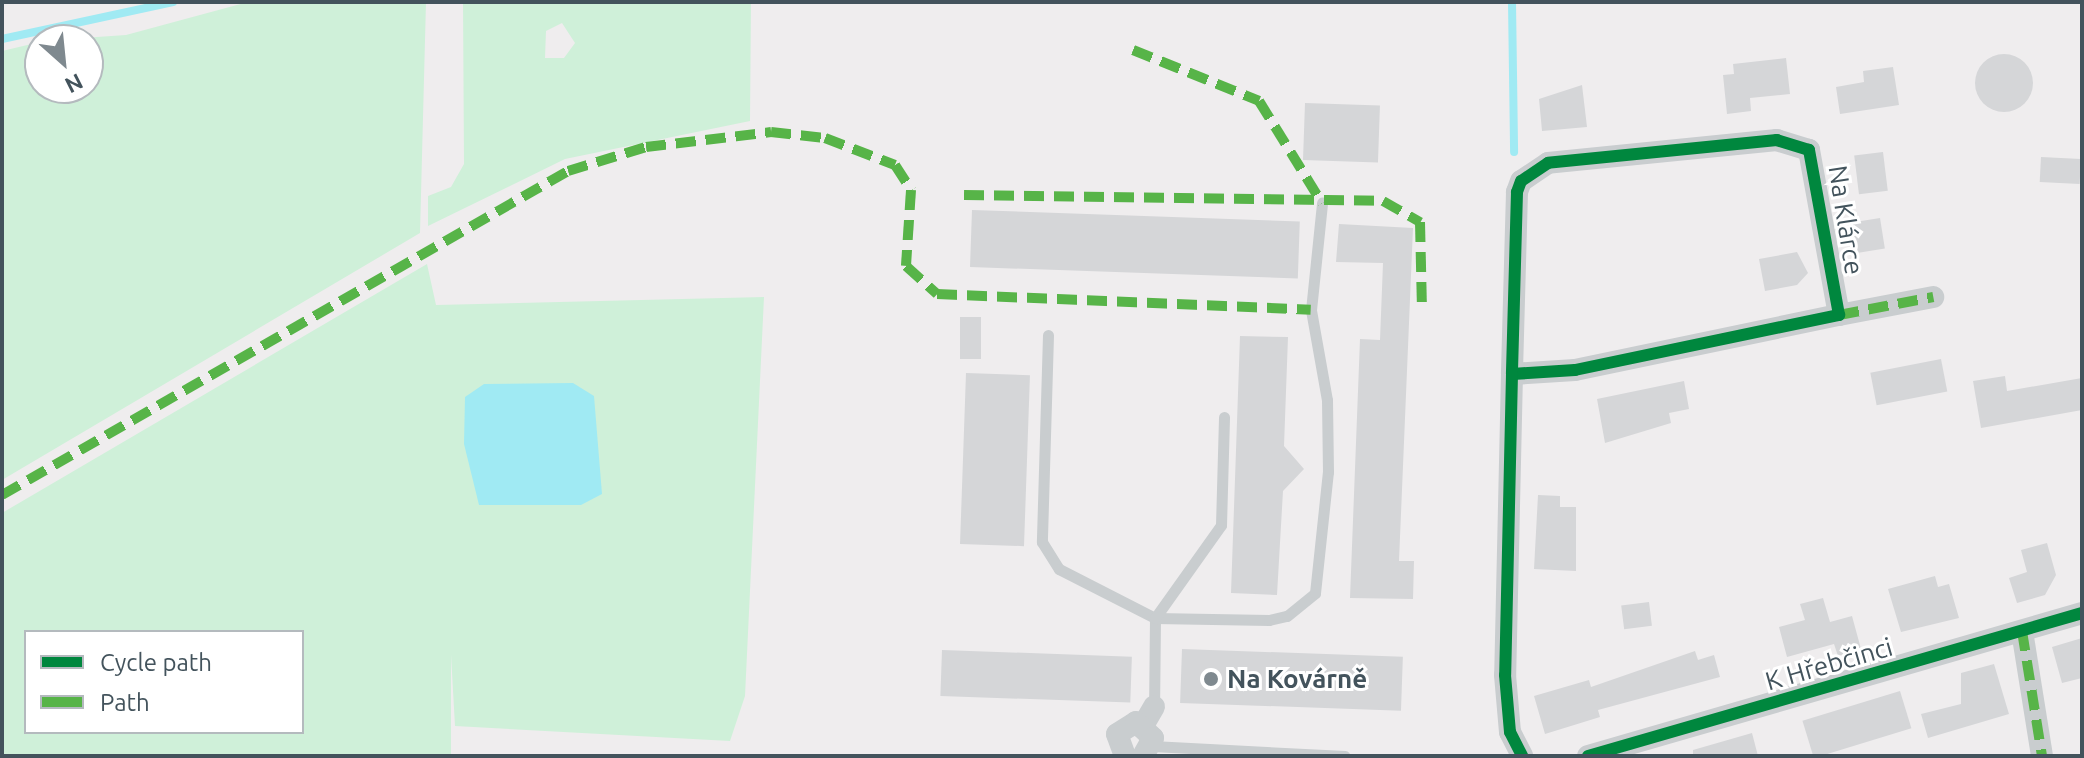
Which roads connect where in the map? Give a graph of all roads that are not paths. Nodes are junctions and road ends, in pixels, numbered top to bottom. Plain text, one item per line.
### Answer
1 (1322, 203) dead end
2 (1933, 297) dead end
3 (1839, 315) junction
4 (1048, 335) dead end
5 (1512, 374) junction
6 (1224, 417) dead end
7 (2082, 613) edge
8 (1155, 618) junction
9 (2022, 631) junction
10 (1148, 733) edge
11 (1125, 756) edge
12 (1345, 756) edge
13 (1522, 756) edge
14 (1588, 756) edge
15 (2042, 756) edge

1 - 8 lane
2 - 3 street, Na Klárce
3 - 5 street, Na Klárce
3 - 5 street, Na Klárce
4 - 8 lane
5 - 13 street, Na Klárce
6 - 8 lane
7 - 9 street, K Hřebčinci
8 - 10 lane
9 - 14 street, K Hřebčinci
9 - 15 street
10 - 11 street
10 - 12 lane

